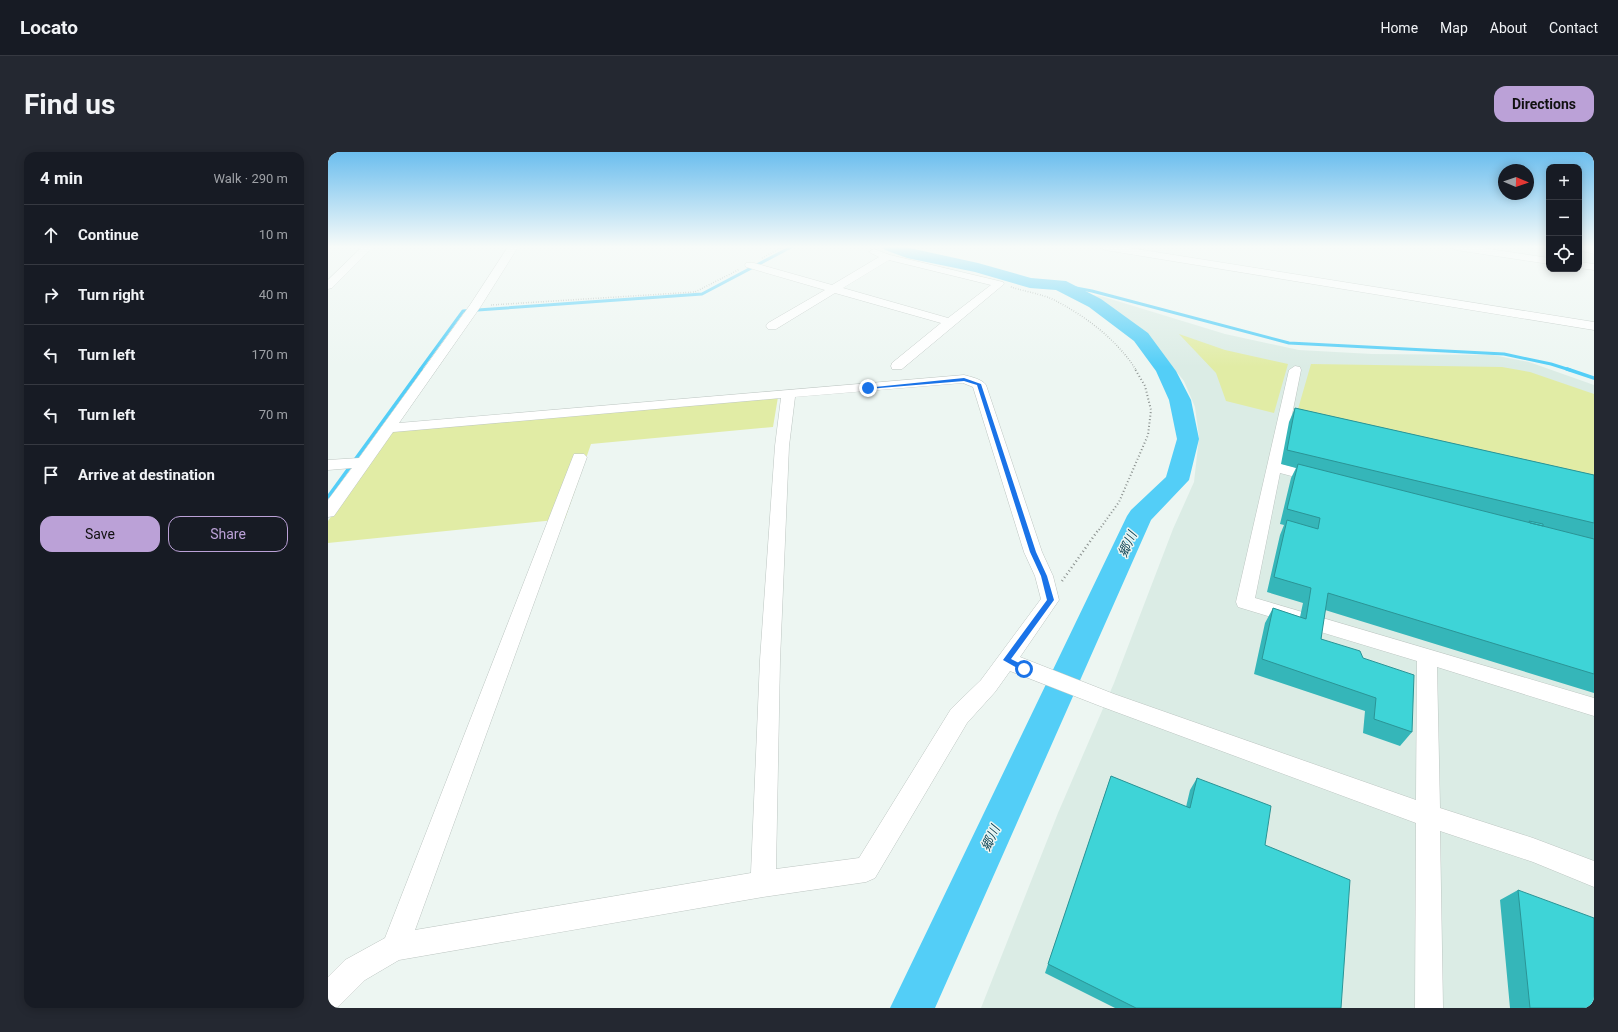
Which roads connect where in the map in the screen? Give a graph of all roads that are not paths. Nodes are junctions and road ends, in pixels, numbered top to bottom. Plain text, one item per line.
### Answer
1 (487, 287) edge
2 (828, 287) edge
3 (838, 287) edge
4 (995, 287) edge
5 (1365, 287) edge
6 (835, 289) junction
7 (950, 322) junction
8 (772, 326) dead end
9 (1594, 326) edge
10 (897, 366) dead end
11 (1295, 370) dead end
12 (788, 394) junction
13 (389, 428) junction
14 (580, 457) dead end
15 (364, 462) junction
16 (328, 465) edge
17 (1274, 467) junction
18 (1335, 482) edge
19 (328, 512) edge
20 (1427, 656) junction
21 (1015, 665) junction
22 (1594, 707) edge
23 (1429, 816) junction
24 (1594, 874) edge
25 (763, 884) junction
26 (395, 947) junction
27 (328, 997) edge
28 (1429, 1008) edge

1 - 13 street
2 - 6 street
3 - 6 street
4 - 7 street
5 - 9 street
6 - 7 street
6 - 8 street
7 - 10 street
11 - 17 street
12 - 13 street
12 - 21 street
12 - 25 street
13 - 15 street
14 - 26 street
15 - 16 street
15 - 19 street
17 - 18 street
17 - 20 street
20 - 22 street
20 - 23 street
21 - 23 street
21 - 25 street
23 - 24 street
23 - 28 street
25 - 26 street
26 - 27 street

